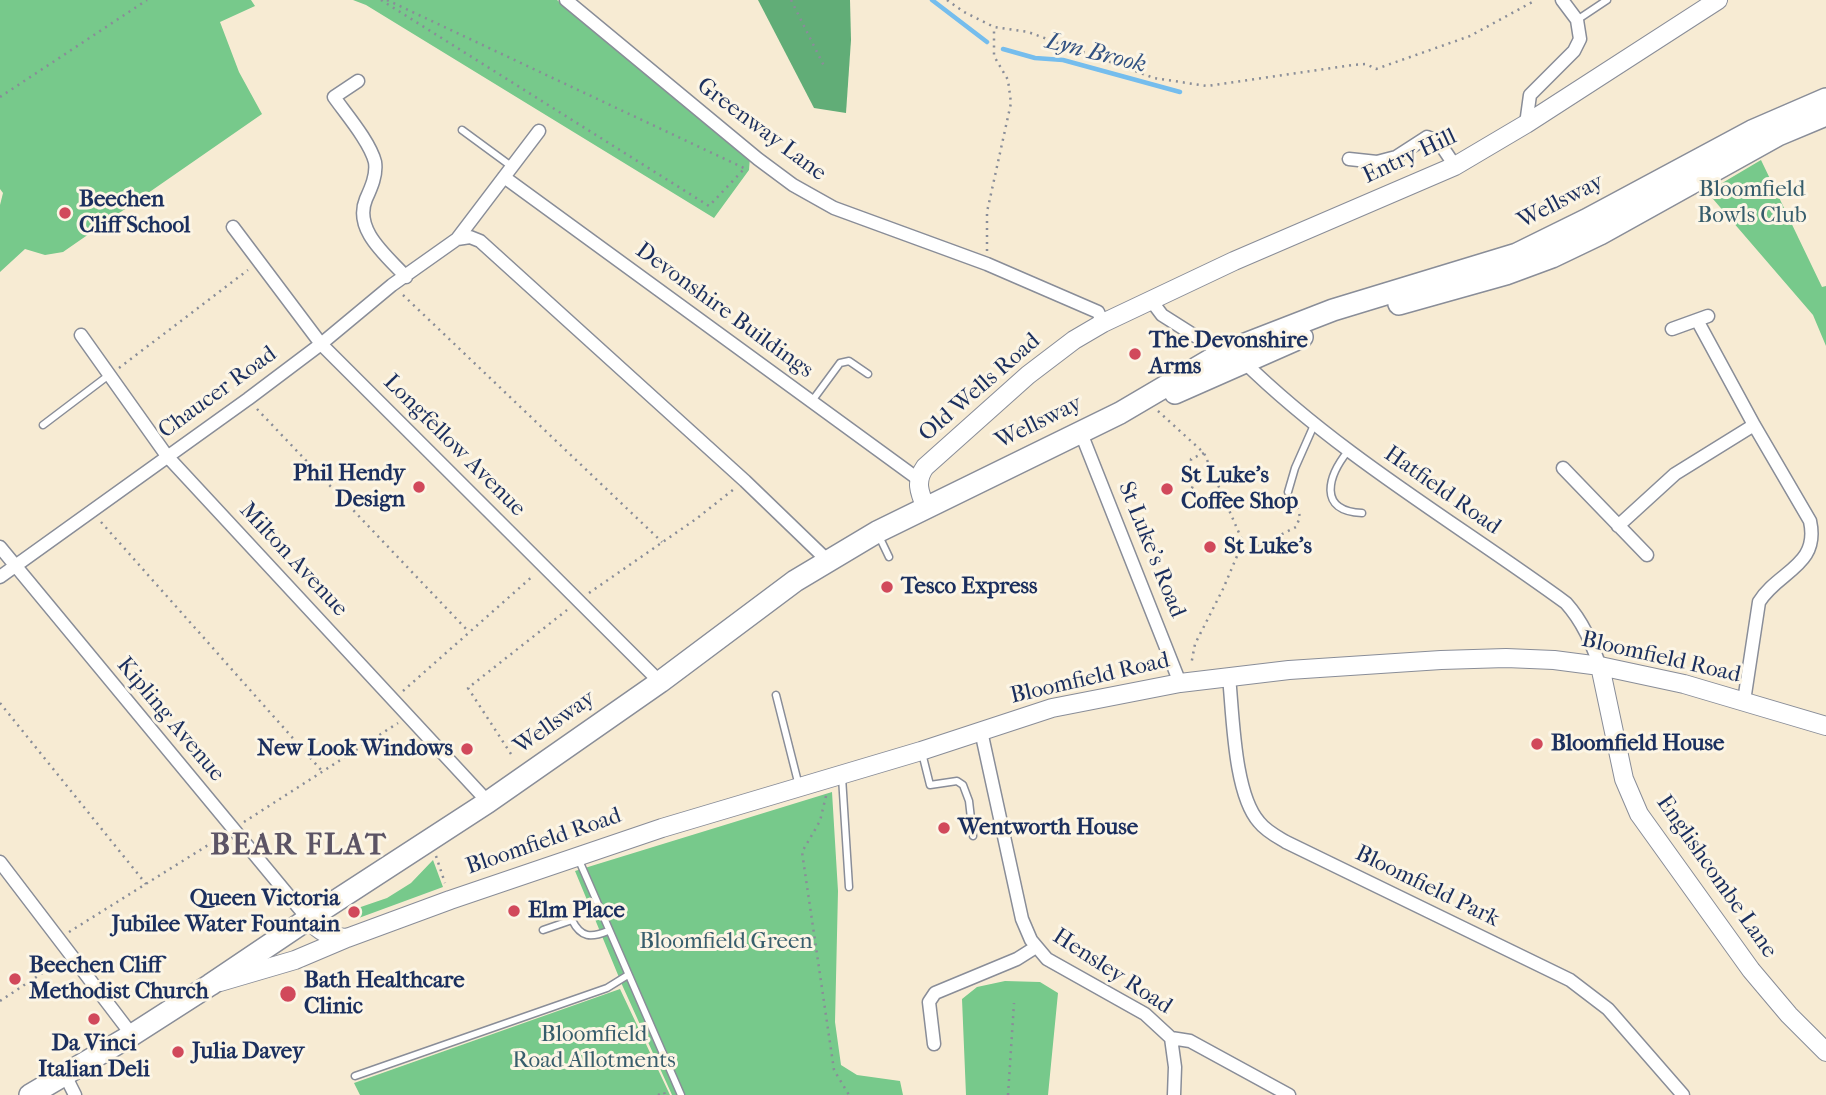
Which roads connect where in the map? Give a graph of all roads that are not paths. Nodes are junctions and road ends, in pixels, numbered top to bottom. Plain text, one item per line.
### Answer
1 (566, 0) edge
2 (1562, 0) edge
3 (1607, 0) edge
4 (1718, 0) edge
5 (1577, 20) junction
6 (358, 81) dead end
7 (1826, 99) edge
8 (1826, 115) edge
9 (1526, 124) junction
10 (462, 130) dead end
11 (539, 131) dead end
12 (1349, 159) dead end
13 (1455, 166) junction
14 (508, 171) junction
15 (233, 227) dead end
16 (457, 239) junction
17 (406, 277) junction
18 (1150, 299) junction
19 (1104, 323) junction
20 (1672, 329) dead end
21 (81, 335) dead end
22 (321, 344) junction
23 (1222, 352) junction
24 (1243, 362) junction
25 (868, 373) dead end
26 (109, 375) junction
27 (812, 401) junction
28 (1120, 413) junction
29 (1315, 423) junction
30 (43, 425) dead end
31 (1754, 425) junction
32 (1081, 433) junction
33 (1350, 450) junction
34 (167, 456) junction
35 (1563, 468) dead end
36 (918, 479) junction
37 (1288, 492) dead end
38 (926, 508) junction
39 (1362, 513) dead end
40 (1618, 526) junction
41 (877, 533) junction
42 (0, 547) edge
43 (1647, 555) dead end
44 (889, 556) dead end
45 (828, 561) junction
46 (14, 566) junction
47 (0, 577) edge
48 (1600, 666) junction
49 (1229, 677) junction
50 (660, 682) junction
51 (1180, 683) junction
52 (776, 695) dead end
53 (1744, 701) junction
54 (1826, 726) edge
55 (981, 731) junction
56 (921, 751) junction
57 (834, 777) junction
58 (800, 788) junction
59 (488, 802) junction
60 (973, 836) dead end
61 (577, 856) junction
62 (0, 862) edge
63 (849, 887) dead end
64 (308, 919) junction
65 (542, 930) dead end
66 (608, 931) junction
67 (347, 938) junction
68 (1036, 947) junction
69 (628, 975) junction
70 (210, 985) junction
71 (132, 1035) junction
72 (1171, 1038) junction
73 (934, 1044) dead end
74 (1826, 1052) edge
75 (65, 1075) junction
76 (355, 1076) dead end
77 (30, 1095) edge
78 (75, 1095) edge
79 (681, 1095) edge
80 (1174, 1095) edge
81 (1289, 1095) edge
82 (1683, 1095) edge

1 - 19 street, Greenway Lane
2 - 5 street
3 - 5 lane
4 - 9 street, Entry Hill
5 - 9 street
6 - 17 street
7 - 23 main road, Wellsway
8 - 24 main road, Wellsway
9 - 13 street, Entry Hill
10 - 14 lane
11 - 14 street, Chaucer Road
12 - 13 street
13 - 18 street, Entry Hill
14 - 16 street, Chaucer Road
14 - 27 street, Devonshire Buildings
15 - 22 street, Longfellow Avenue
16 - 17 street, Chaucer Road
16 - 45 street
17 - 22 street, Chaucer Road
18 - 19 street, Entry Hill
18 - 23 street
19 - 36 street, Old Wells Road
20 - 31 street
21 - 26 street, Milton Avenue
22 - 34 street, Chaucer Road
22 - 50 street, Longfellow Avenue
23 - 24 main road
23 - 28 main road, Wellsway
24 - 28 main road, Wellsway
24 - 29 street, Hatfield Road
25 - 27 lane
26 - 30 lane
26 - 34 street, Milton Avenue
27 - 36 street, Devonshire Buildings
28 - 32 main road, Wellsway
29 - 33 street, Hatfield Road
29 - 37 lane
31 - 40 street
31 - 53 street
32 - 38 main road, Wellsway
32 - 51 street, St Luke's Road
33 - 39 lane
33 - 48 street, Hatfield Road
34 - 46 street, Chaucer Road
34 - 59 street, Milton Avenue
35 - 40 street
36 - 38 street, Old Wells Road
38 - 41 main road, Wellsway
40 - 43 street
41 - 44 lane
41 - 45 main road, Wellsway
42 - 46 street, Kipling Avenue
45 - 50 main road, Wellsway
46 - 47 street, Chaucer Road
46 - 64 street, Kipling Avenue
48 - 49 street, Bloomfield Road
48 - 53 street, Bloomfield Road
48 - 74 street, Englishcombe Lane
49 - 51 street, Bloomfield Road
49 - 82 street, Bloomfield Park
50 - 59 main road, Wellsway
51 - 55 street, Bloomfield Road
52 - 58 lane
53 - 54 street, Bloomfield Road
55 - 56 street, Bloomfield Road
55 - 68 street, Hensley Road
56 - 57 street, Bloomfield Road
56 - 60 lane
57 - 58 street, Bloomfield Road
57 - 63 lane
58 - 61 street, Bloomfield Road
59 - 64 main road, Wellsway
61 - 66 lane
61 - 67 street, Bloomfield Road
62 - 71 street
64 - 67 street
64 - 70 main road, Wellsway
65 - 66 lane
66 - 69 lane
67 - 70 street, Bloomfield Road
68 - 72 street, Hensley Road
68 - 73 street
69 - 76 lane
69 - 79 lane
70 - 71 main road, Wellsway
71 - 75 main road, Wellsway
72 - 80 street
72 - 81 street, Hensley Road
75 - 77 main road, Wellsway
75 - 78 street

